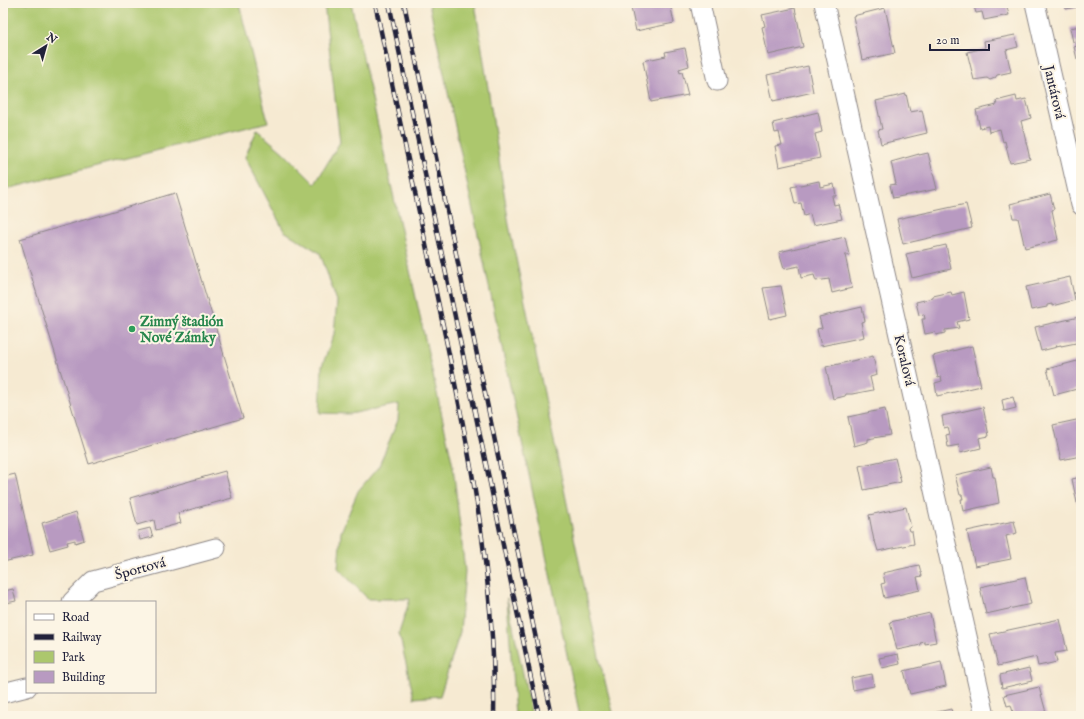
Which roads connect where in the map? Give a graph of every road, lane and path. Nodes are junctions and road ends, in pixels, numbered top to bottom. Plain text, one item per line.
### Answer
1 (700, 3) edge
2 (824, 3) edge
3 (1035, 3) edge
4 (717, 81) dead end
5 (1081, 205) edge
6 (216, 548) dead end
7 (73, 601) edge
8 (26, 687) edge
9 (3, 693) edge
10 (985, 716) edge

1 - 4 street
2 - 10 street, Koralová
3 - 5 street, Jantárová
6 - 7 street, Športová
8 - 9 street

